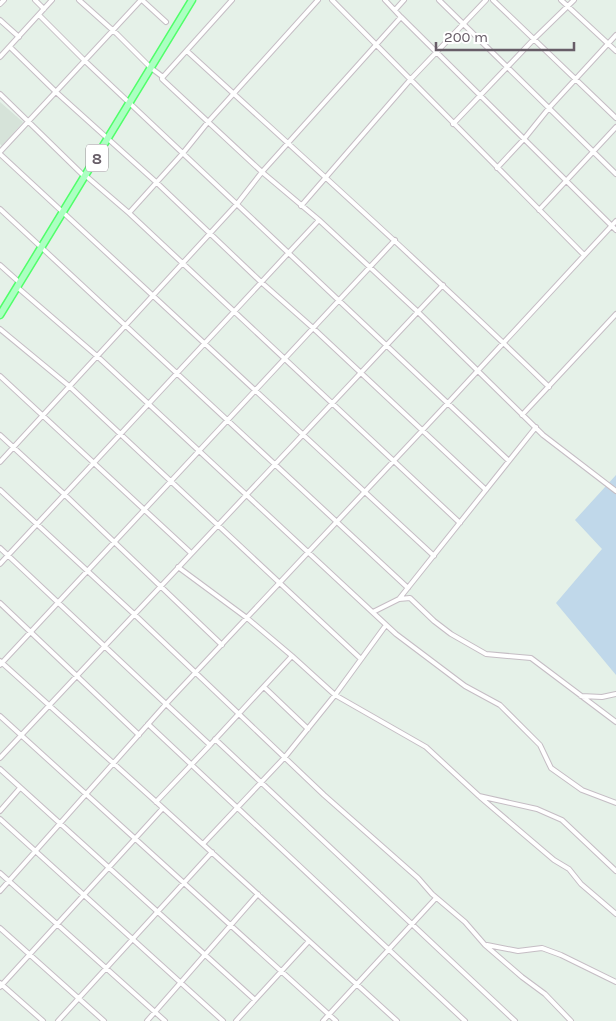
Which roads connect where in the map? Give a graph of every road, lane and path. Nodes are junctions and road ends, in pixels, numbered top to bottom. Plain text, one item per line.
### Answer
1 (4, 0) edge
2 (35, 0) edge
3 (52, 0) edge
4 (79, 0) edge
5 (141, 0) edge
6 (192, 0) edge
7 (232, 0) edge
8 (318, 0) edge
9 (332, 0) edge
10 (385, 0) edge
11 (404, 0) edge
12 (439, 0) edge
13 (486, 0) edge
14 (493, 0) edge
15 (561, 0) edge
16 (574, 0) edge
17 (0, 4) edge
18 (568, 7) junction
19 (44, 10) junction
20 (395, 10) junction
21 (38, 15) junction
22 (401, 17) junction
23 (0, 20) edge
24 (166, 22) dead end
25 (463, 23) junction
26 (112, 31) junction
27 (616, 35) edge
28 (19, 37) junction
29 (534, 39) junction
30 (375, 44) junction
31 (608, 44) junction
32 (10, 47) junction
33 (187, 51) junction
34 (616, 51) edge
35 (436, 52) junction
36 (0, 57) edge
37 (85, 61) junction
38 (508, 67) junction
39 (151, 68) junction
40 (162, 78) junction
41 (576, 79) junction
42 (410, 80) junction
43 (56, 92) junction
44 (0, 94) edge
45 (233, 94) junction
46 (480, 96) junction
47 (130, 103) junction
48 (549, 108) junction
49 (616, 118) edge
50 (28, 122) junction
51 (208, 122) junction
52 (454, 124) junction
53 (616, 127) edge
54 (108, 139) junction
55 (524, 139) junction
56 (287, 144) junction
57 (593, 151) junction
58 (0, 153) edge
59 (184, 153) junction
60 (497, 168) junction
61 (262, 172) junction
62 (616, 174) edge
63 (86, 176) junction
64 (326, 177) junction
65 (566, 181) junction
66 (156, 182) junction
67 (237, 204) junction
68 (301, 206) junction
69 (0, 209) edge
70 (539, 210) junction
71 (63, 213) junction
72 (128, 213) junction
73 (319, 220) junction
74 (616, 221) edge
75 (612, 226) junction
76 (616, 230) edge
77 (210, 233) junction
78 (395, 240) junction
79 (42, 247) junction
80 (289, 252) junction
81 (584, 255) junction
82 (182, 263) junction
83 (0, 265) edge
84 (370, 267) junction
85 (261, 282) junction
86 (443, 284) junction
87 (19, 285) junction
88 (154, 294) junction
89 (339, 300) junction
90 (418, 310) junction
91 (234, 312) junction
92 (616, 314) edge
93 (0, 315) edge
94 (126, 324) junction
95 (313, 328) junction
96 (0, 329) edge
97 (503, 342) junction
98 (204, 343) junction
99 (385, 345) junction
100 (97, 356) junction
101 (284, 358) junction
102 (478, 370) junction
103 (177, 372) junction
104 (360, 372) junction
105 (0, 376) edge
106 (69, 386) junction
107 (549, 387) junction
108 (255, 390) junction
109 (332, 402) junction
110 (148, 403) junction
111 (447, 404) junction
112 (43, 415) junction
113 (522, 415) junction
114 (227, 420) junction
115 (536, 427) junction
116 (423, 430) junction
117 (120, 433) junction
118 (302, 434) junction
119 (0, 435) edge
120 (14, 447) junction
121 (199, 450) junction
122 (394, 461) junction
123 (509, 461) junction
124 (0, 462) edge
125 (94, 462) junction
126 (274, 464) junction
127 (171, 480) junction
128 (0, 490) edge
129 (486, 490) junction
130 (616, 491) edge
131 (364, 492) junction
132 (64, 494) junction
133 (246, 494) junction
134 (143, 509) junction
135 (337, 522) junction
136 (37, 523) junction
137 (460, 523) junction
138 (218, 524) junction
139 (114, 541) junction
140 (0, 548) edge
141 (308, 552) junction
142 (191, 553) junction
143 (8, 555) junction
144 (434, 556) junction
145 (0, 564) edge
146 (178, 567) junction
147 (87, 569) junction
148 (279, 583) junction
149 (161, 586) junction
150 (408, 588) junction
151 (399, 599) junction
152 (57, 602) junction
153 (0, 603) edge
154 (373, 612) junction
155 (134, 614) junction
156 (247, 618) junction
157 (386, 625) junction
158 (30, 632) junction
159 (222, 644) junction
160 (104, 645) junction
161 (292, 656) junction
162 (361, 659) junction
163 (1, 663) edge
164 (196, 673) junction
165 (76, 675) junction
166 (264, 687) junction
167 (616, 694) edge
168 (335, 695) junction
169 (581, 696) junction
170 (166, 704) junction
171 (49, 705) junction
172 (239, 714) junction
173 (0, 716) edge
174 (616, 722) edge
175 (148, 724) junction
176 (308, 728) junction
177 (21, 735) junction
178 (139, 735) junction
179 (216, 739) junction
180 (210, 745) junction
181 (285, 757) junction
182 (0, 758) edge
183 (114, 764) junction
184 (192, 765) junction
185 (0, 769) edge
186 (261, 782) junction
187 (20, 788) junction
188 (86, 795) junction
189 (479, 796) junction
190 (156, 802) junction
191 (616, 803) edge
192 (238, 807) junction
193 (163, 808) junction
194 (0, 811) edge
195 (0, 819) edge
196 (60, 824) junction
197 (134, 840) junction
198 (203, 844) junction
199 (36, 851) junction
200 (212, 852) junction
201 (109, 867) junction
202 (616, 871) edge
203 (0, 873) edge
204 (9, 881) junction
205 (184, 884) junction
206 (0, 892) edge
207 (84, 894) junction
208 (258, 894) junction
209 (436, 898) junction
210 (158, 912) junction
211 (616, 914) edge
212 (57, 924) junction
213 (411, 924) junction
214 (231, 926) junction
215 (0, 928) edge
216 (133, 939) junction
217 (309, 941) junction
218 (485, 945) junction
219 (388, 949) junction
220 (30, 955) junction
221 (206, 955) junction
222 (107, 968) junction
223 (282, 971) junction
224 (616, 982) edge
225 (181, 983) junction
226 (356, 984) junction
227 (1, 985) edge
228 (79, 998) junction
229 (256, 1000) junction
230 (155, 1012) junction
231 (329, 1015) junction
232 (43, 1021) edge
233 (58, 1021) edge
234 (104, 1021) edge
235 (147, 1021) edge
236 (165, 1021) edge
237 (223, 1021) edge
238 (236, 1021) edge
239 (323, 1021) edge
240 (336, 1021) edge
241 (397, 1021) edge
242 (465, 1021) edge
243 (515, 1021) edge
244 (571, 1021) edge

1 - 17 street
2 - 19 street
3 - 19 street
4 - 26 street
5 - 24 street
5 - 26 street
6 - 39 main road, 8
7 - 33 street
8 - 45 street
9 - 30 street
10 - 20 street
11 - 20 street
12 - 25 street
13 - 25 street
14 - 29 street
15 - 18 street
16 - 18 street
18 - 29 street
18 - 31 street
19 - 21 street
20 - 22 street
21 - 28 street
21 - 37 street
22 - 30 street
22 - 35 street
23 - 28 street
25 - 35 street
25 - 38 street
26 - 37 street
26 - 39 street
27 - 31 street
28 - 32 street
29 - 38 street
29 - 41 street
30 - 42 street
30 - 56 street
31 - 34 street
31 - 41 street
32 - 36 street
32 - 43 street
33 - 40 street
33 - 45 street
35 - 42 street
35 - 46 street
37 - 43 street
37 - 47 street
38 - 46 street
38 - 48 street
39 - 40 street
39 - 47 main road, 8
40 - 51 street
41 - 48 street
41 - 49 street
42 - 52 street
42 - 64 street
43 - 50 street
43 - 54 street
44 - 50 street
45 - 51 street
45 - 56 street
46 - 52 street
46 - 55 street
47 - 54 main road, 8
47 - 59 street
48 - 55 street
48 - 57 street
50 - 58 street
50 - 63 street
51 - 59 street
51 - 61 street
52 - 60 street
53 - 57 street
54 - 63 main road, 8
54 - 66 street
55 - 60 street
55 - 65 street
56 - 61 street
56 - 64 street
57 - 62 street
57 - 65 street
58 - 71 street
59 - 66 street
59 - 67 street
60 - 70 street
61 - 67 street
61 - 68 street
63 - 71 main road, 8
63 - 72 street
64 - 68 street
64 - 78 street
65 - 70 street
65 - 75 street
66 - 72 street
66 - 77 street
67 - 77 street
67 - 80 street
68 - 73 street
69 - 79 street
70 - 81 street
71 - 79 main road, 8
71 - 88 street
72 - 82 street
73 - 80 street
73 - 84 street
74 - 75 street
75 - 76 street
75 - 81 street
77 - 82 street
77 - 85 street
78 - 84 street
78 - 86 street
79 - 87 main road, 8
79 - 94 street
80 - 85 street
80 - 89 street
81 - 97 street
82 - 88 street
82 - 91 street
83 - 87 street
84 - 89 street
84 - 90 street
85 - 91 street
85 - 95 street
86 - 90 street
86 - 97 street
87 - 93 main road, 8
87 - 100 street
88 - 94 street
88 - 98 street
89 - 95 street
89 - 99 street
90 - 99 street
90 - 102 street
91 - 98 street
91 - 101 street
92 - 107 street
94 - 100 street
94 - 103 street
95 - 101 street
95 - 104 street
96 - 106 street
97 - 102 street
97 - 107 street
98 - 103 street
98 - 108 street
99 - 104 street
99 - 111 street
100 - 106 street
100 - 110 street
101 - 108 street
101 - 109 street
102 - 111 street
102 - 113 street
103 - 110 street
103 - 114 street
104 - 109 street
104 - 116 street
105 - 112 street
106 - 112 street
106 - 117 street
107 - 113 street
108 - 114 street
108 - 118 street
109 - 118 street
109 - 122 street
110 - 117 street
110 - 121 street
111 - 116 street
111 - 123 street
112 - 120 street
112 - 125 street
113 - 115 street
114 - 121 street
114 - 126 street
115 - 123 street
115 - 130 street
116 - 122 street
116 - 129 street
117 - 125 street
117 - 127 street
118 - 126 street
118 - 131 street
119 - 120 street
120 - 124 street
120 - 132 street
121 - 127 street
121 - 133 street
122 - 131 street
122 - 137 street
123 - 129 street
125 - 132 street
125 - 134 street
126 - 133 street
126 - 135 street
127 - 134 street
127 - 138 street
128 - 136 street
129 - 137 street
131 - 135 street
131 - 144 street
132 - 136 street
132 - 139 street
133 - 138 street
133 - 141 street
134 - 139 street
134 - 142 street
135 - 141 street
135 - 150 street
136 - 143 street
136 - 147 street
137 - 144 street
138 - 142 street
138 - 148 street
139 - 147 street
139 - 149 street
140 - 143 street
141 - 148 street
141 - 154 street
142 - 146 street
143 - 145 street
143 - 152 street
144 - 150 street
146 - 149 street
146 - 156 street
147 - 152 street
147 - 155 street
148 - 156 street
148 - 162 street
149 - 155 street
149 - 159 street
150 - 151 street
151 - 154 street
151 - 169 street
152 - 158 street
152 - 160 street
153 - 158 street
154 - 157 street
155 - 160 street
155 - 164 street
156 - 159 street
156 - 161 street
157 - 162 street
157 - 191 street
158 - 163 street
158 - 165 street
159 - 164 street
160 - 165 street
160 - 170 street
161 - 166 street
161 - 168 street
162 - 168 street
163 - 171 street
164 - 170 street
164 - 172 street
165 - 171 street
165 - 178 street
166 - 172 street
166 - 176 street
167 - 169 street
168 - 176 street
168 - 189 street
169 - 174 street
170 - 175 street
170 - 180 street
171 - 177 street
171 - 183 street
172 - 179 street
172 - 181 street
173 - 177 street
175 - 178 street
175 - 184 street
176 - 181 street
177 - 182 street
177 - 188 street
178 - 183 street
179 - 180 street
179 - 186 street
180 - 184 street
181 - 186 street
181 - 209 street
183 - 188 street
183 - 190 street
184 - 190 street
184 - 192 street
185 - 187 street
186 - 192 street
186 - 213 street
187 - 194 street
187 - 196 street
188 - 196 street
188 - 197 street
189 - 202 street
189 - 211 street
190 - 193 street
192 - 198 street
192 - 219 street
193 - 197 street
193 - 198 street
195 - 199 street
196 - 199 street
196 - 201 street
197 - 201 street
197 - 205 street
198 - 200 street
199 - 204 street
199 - 207 street
200 - 205 street
200 - 208 street
201 - 207 street
201 - 210 street
203 - 204 street
204 - 206 street
204 - 212 street
205 - 210 street
205 - 214 street
207 - 212 street
207 - 216 street
208 - 214 street
208 - 217 street
209 - 213 street
209 - 218 street
210 - 216 street
210 - 221 street
212 - 220 street
212 - 222 street
213 - 219 street
213 - 243 street
214 - 221 street
214 - 223 street
215 - 220 street
216 - 222 street
216 - 225 street
217 - 223 street
217 - 226 street
218 - 224 street
218 - 244 street
219 - 226 street
219 - 242 street
220 - 227 street
220 - 228 street
221 - 225 street
221 - 229 street
222 - 228 street
222 - 230 street
223 - 229 street
223 - 231 street
225 - 230 street
225 - 237 street
226 - 231 street
226 - 241 street
227 - 232 street
228 - 233 street
228 - 234 street
229 - 238 street
230 - 235 street
230 - 236 street
231 - 239 street
231 - 240 street

